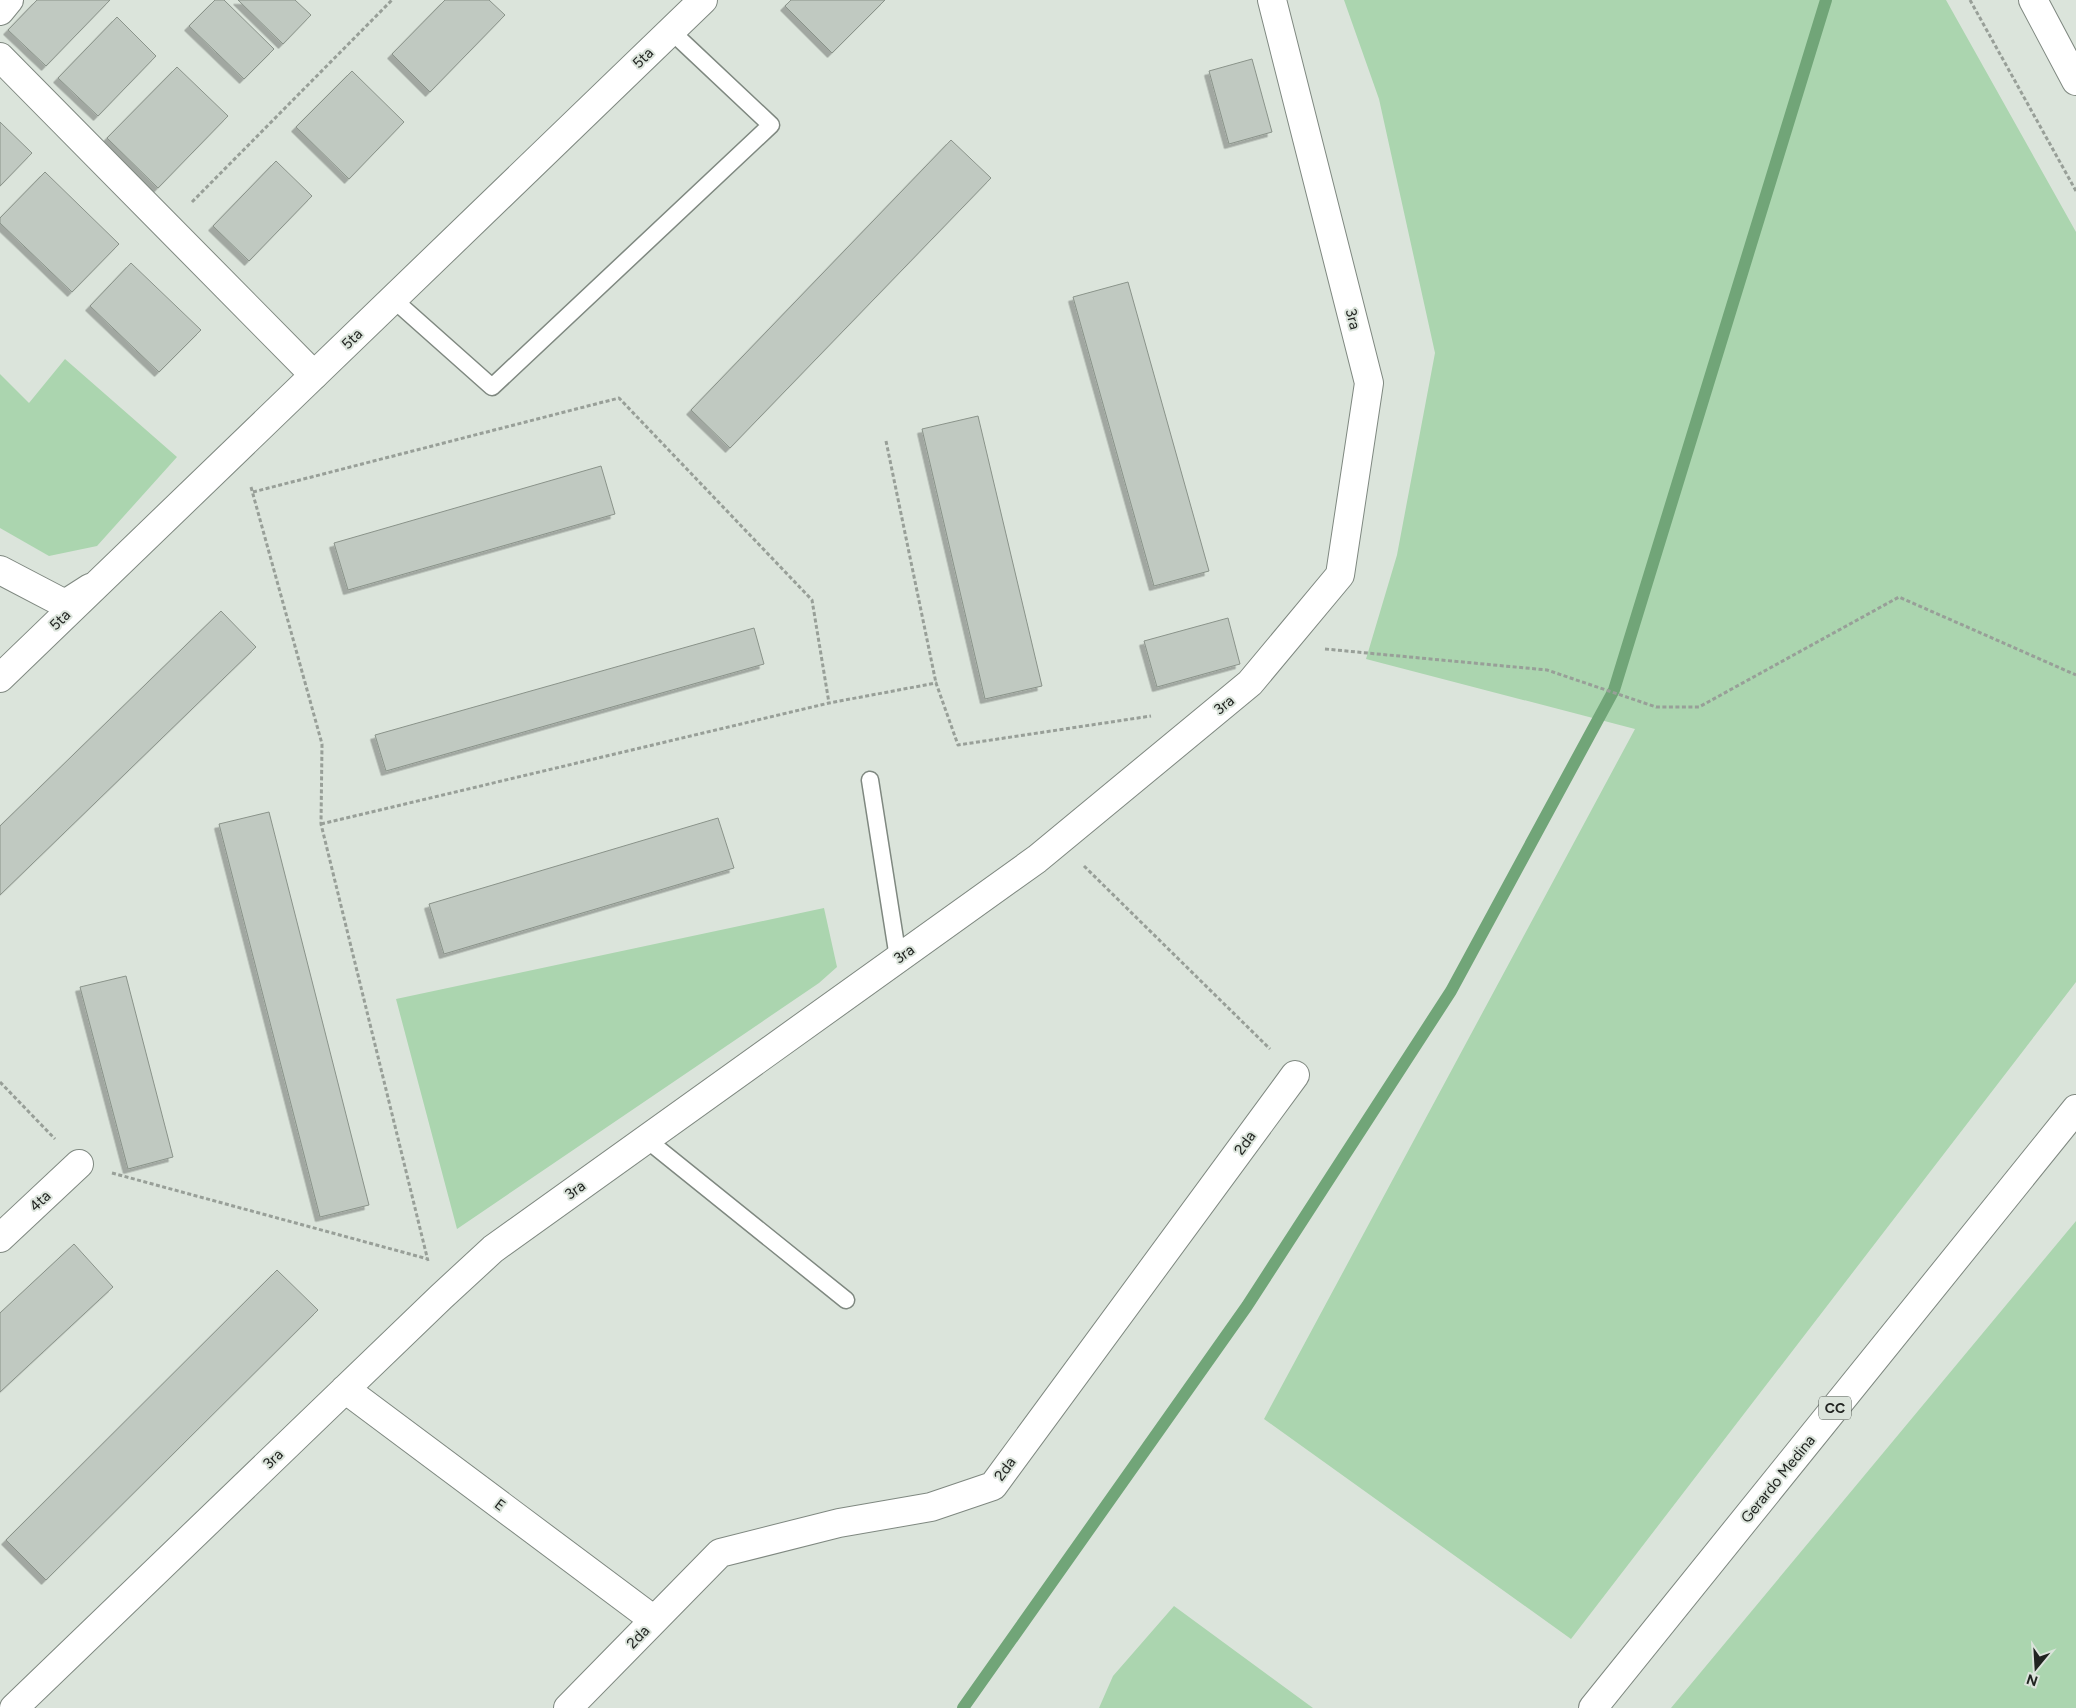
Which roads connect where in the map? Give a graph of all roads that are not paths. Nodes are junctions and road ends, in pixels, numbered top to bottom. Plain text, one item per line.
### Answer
1 (10, 0) edge
2 (703, 0) edge
3 (1272, 0) edge
4 (2033, 0) edge
5 (0, 11) edge
6 (671, 31) junction
7 (0, 57) edge
8 (2076, 81) edge
9 (393, 299) junction
10 (314, 375) junction
11 (0, 570) edge
12 (102, 580) junction
13 (0, 678) edge
14 (870, 780) dead end
15 (898, 958) junction
16 (1295, 1075) road end
17 (2076, 1109) edge
18 (646, 1139) junction
19 (79, 1164) road end
20 (0, 1238) edge
21 (846, 1300) dead end
22 (345, 1389) junction
23 (654, 1620) junction
24 (14, 1708) edge
25 (568, 1708) edge
26 (1593, 1708) edge

1 - 5 street
2 - 6 street, 5ta
3 - 15 street, 3ra
4 - 8 street
6 - 9 street, 5ta
6 - 9 lane
7 - 10 street
9 - 10 street, 5ta
10 - 12 street, 5ta
11 - 12 street
12 - 13 street, 5ta
14 - 15 lane
15 - 18 street, 3ra
16 - 23 street, 2da
17 - 26 street, Gerardo Medina / CC
18 - 21 lane
18 - 22 street, 3ra
19 - 20 street, 4ta
22 - 23 street, E
22 - 24 street, 3ra
23 - 25 street, 2da

